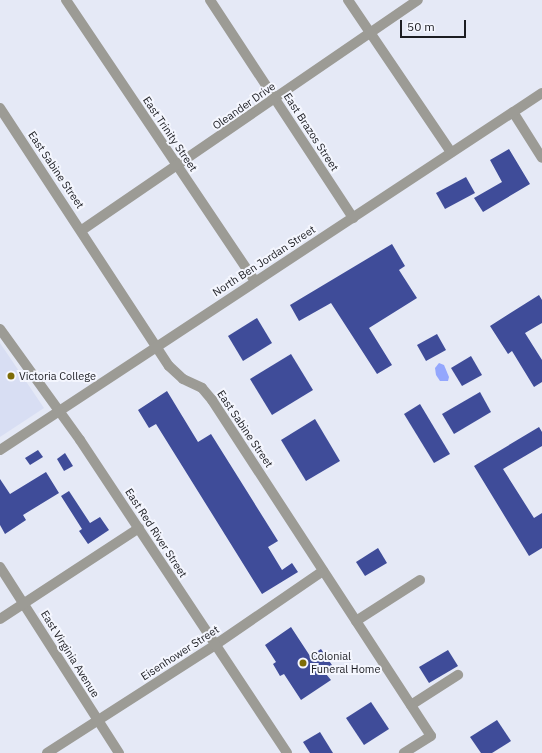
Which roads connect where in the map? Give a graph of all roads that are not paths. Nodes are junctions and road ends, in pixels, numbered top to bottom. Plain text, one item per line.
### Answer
1 (66, 0) edge
2 (210, 0) edge
3 (348, 0) edge
4 (418, 0) edge
5 (370, 34) junction
6 (542, 93) edge
7 (275, 98) junction
8 (0, 108) edge
9 (513, 112) junction
10 (4, 122) edge
11 (451, 152) junction
12 (542, 158) edge
13 (177, 166) junction
14 (353, 218) junction
15 (82, 230) junction
16 (255, 281) junction
17 (0, 329) edge
18 (158, 346) junction
19 (58, 411) junction
20 (0, 450) edge
21 (139, 528) junction
22 (0, 567) edge
23 (324, 571) junction
24 (420, 580) dead end
25 (24, 603) junction
26 (0, 619) edge
27 (356, 622) junction
28 (215, 645) junction
29 (458, 675) dead end
30 (411, 704) junction
31 (98, 720) junction
32 (47, 753) edge
33 (120, 753) edge
34 (287, 753) edge
35 (404, 753) edge

1 - 13 street, East Trinity Street
2 - 7 street, East Brazos Street
3 - 5 street
4 - 5 street, Oleander Drive
5 - 7 street, Oleander Drive
5 - 11 street
6 - 9 street, North Ben Jordan Street
7 - 13 street, Oleander Drive
7 - 14 street, East Brazos Street
8 - 10 street, East Sabine Street
9 - 11 street, North Ben Jordan Street
9 - 12 street
10 - 15 street, East Sabine Street
11 - 14 street, North Ben Jordan Street
13 - 15 street, Oleander Drive
13 - 16 street, East Trinity Street
14 - 16 street, North Ben Jordan Street
15 - 18 street, East Sabine Street
16 - 18 street, North Ben Jordan Street
17 - 19 street, East Red River Street
18 - 19 street, North Ben Jordan Street
18 - 23 street, East Sabine Street
19 - 20 street, North Ben Jordan Street
19 - 21 street, East Red River Street
21 - 25 street
21 - 28 street, East Red River Street
22 - 25 street, East Virginia Avenue
23 - 27 street, East Sabine Street
23 - 28 street, Eisenhower Street
24 - 27 street
25 - 26 street
25 - 31 street, East Virginia Avenue
27 - 30 street, East Sabine Street
28 - 31 street, Eisenhower Street
28 - 34 street, East Red River Street
29 - 30 street
30 - 35 street, East Sabine Street
31 - 32 street, Eisenhower Street
31 - 33 street, East Virginia Avenue

